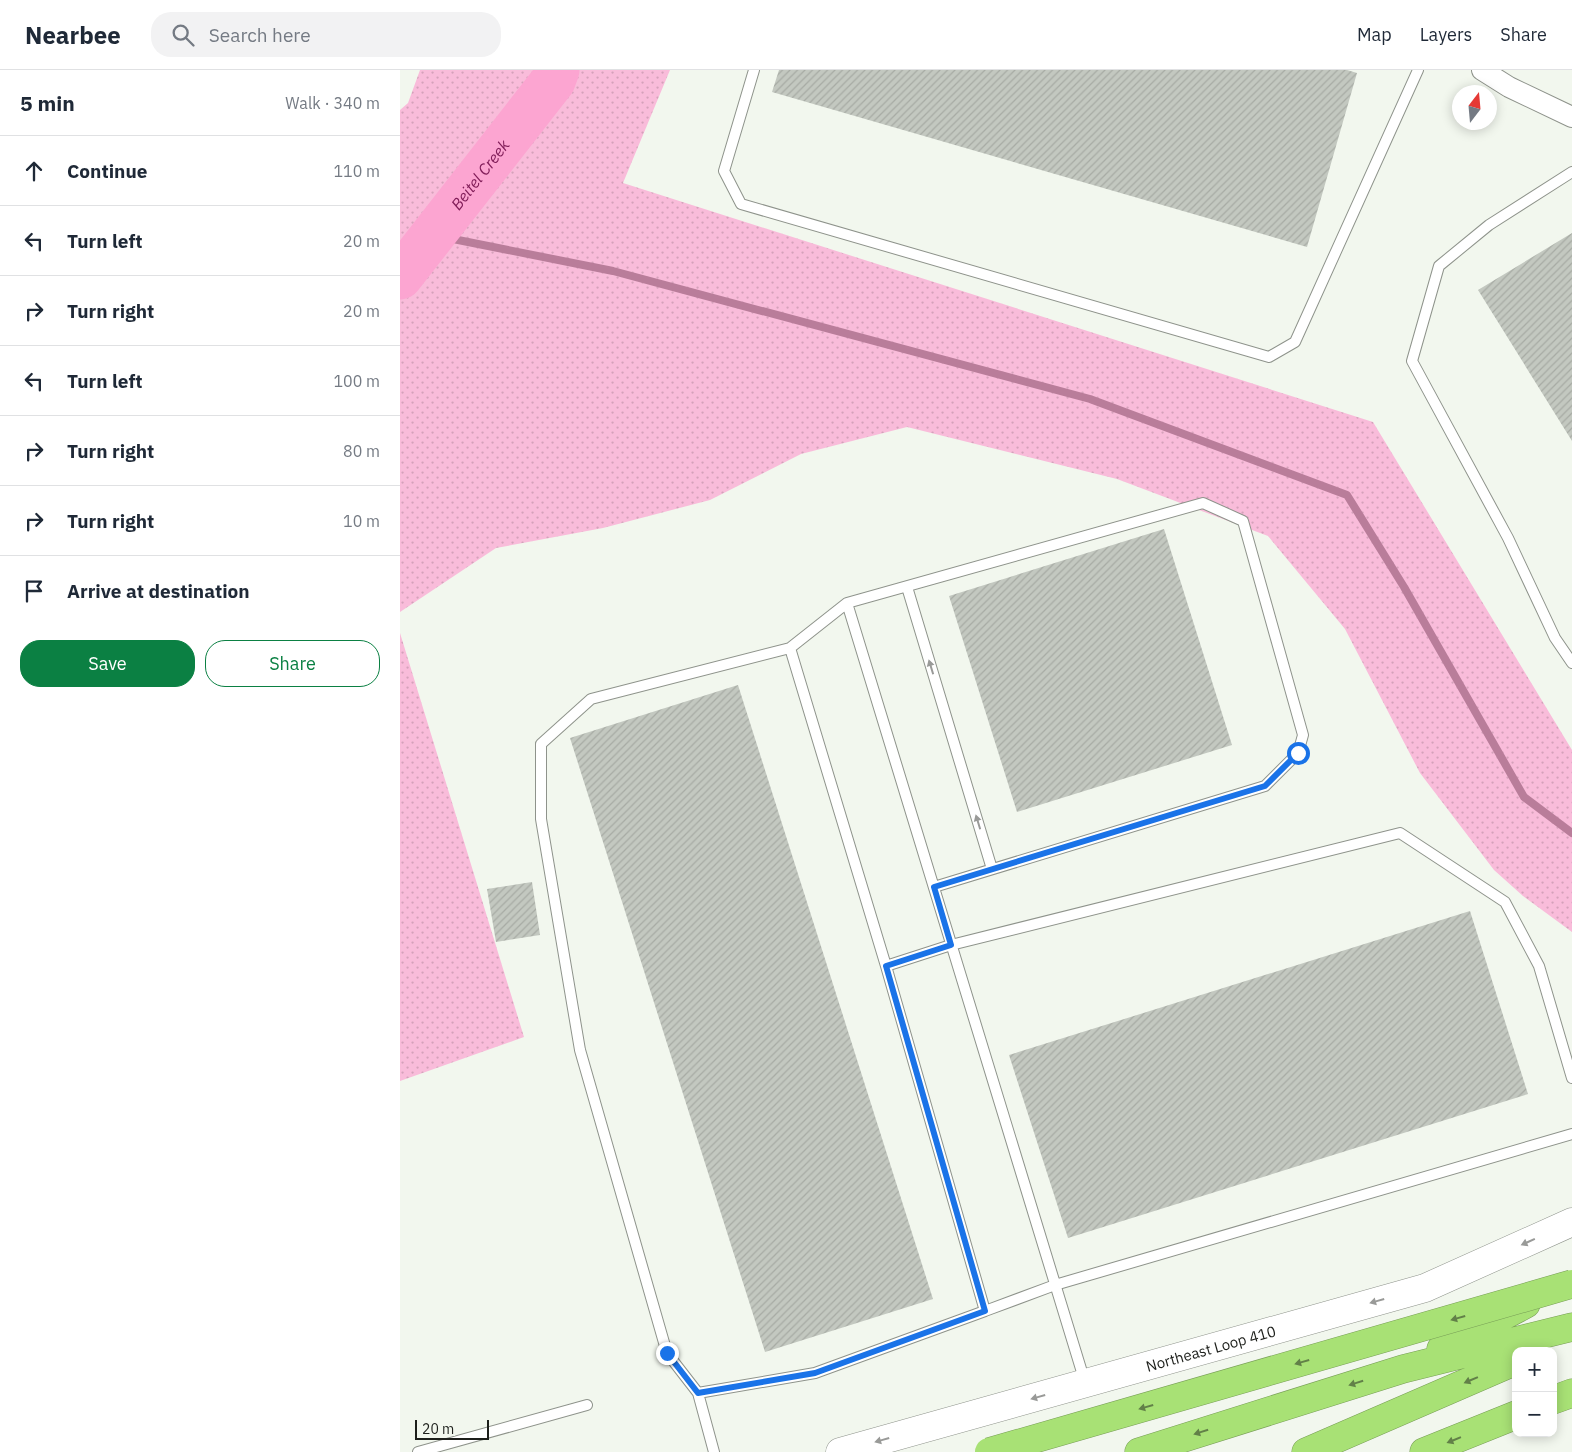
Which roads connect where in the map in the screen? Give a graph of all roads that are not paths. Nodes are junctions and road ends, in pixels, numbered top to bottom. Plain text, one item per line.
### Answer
1 (754, 70) edge
2 (1418, 70) edge
3 (1482, 70) edge
4 (1572, 117) edge
5 (1572, 172) edge
6 (907, 587) junction
7 (847, 604) junction
8 (790, 648) junction
9 (1572, 663) edge
10 (992, 869) junction
11 (934, 887) junction
12 (951, 945) junction
13 (886, 966) junction
14 (1572, 1078) edge
15 (1572, 1134) edge
16 (1572, 1222) edge
17 (1572, 1280) edge
18 (1572, 1284) edge
19 (1055, 1285) junction
20 (985, 1311) junction
21 (1572, 1327) edge
22 (1572, 1338) edge
23 (1550, 1347) edge
24 (1512, 1363) edge
25 (1403, 1369) junction
26 (1085, 1383) junction
27 (698, 1393) junction
28 (1572, 1393) edge
29 (1557, 1399) edge
30 (587, 1405) dead end
31 (1512, 1417) edge
32 (418, 1452) edge
33 (714, 1452) edge
34 (840, 1452) edge
35 (989, 1452) edge
36 (1139, 1452) edge
37 (1306, 1452) edge
38 (1424, 1452) edge

1 - 2 lane
3 - 4 street
5 - 9 lane
6 - 7 lane
10 -> 6 lane
6 - 10 lane
7 - 8 lane
7 - 11 lane
8 - 13 lane
8 - 27 lane
10 - 11 lane
11 - 12 lane
12 - 13 lane
12 - 14 lane
12 - 19 lane
13 - 20 lane
15 - 19 lane
16 -> 26 main road, Northeast Loop 410
17 - 25 highway
18 -> 35 highway, bridge
19 - 20 lane
19 - 26 lane
20 - 27 lane
21 - 25 highway
22 - 23 highway
24 -> 37 highway
25 -> 36 highway
26 -> 34 main road, Northeast Loop 410
27 - 33 lane
28 - 29 highway
30 - 32 lane
31 -> 38 highway

